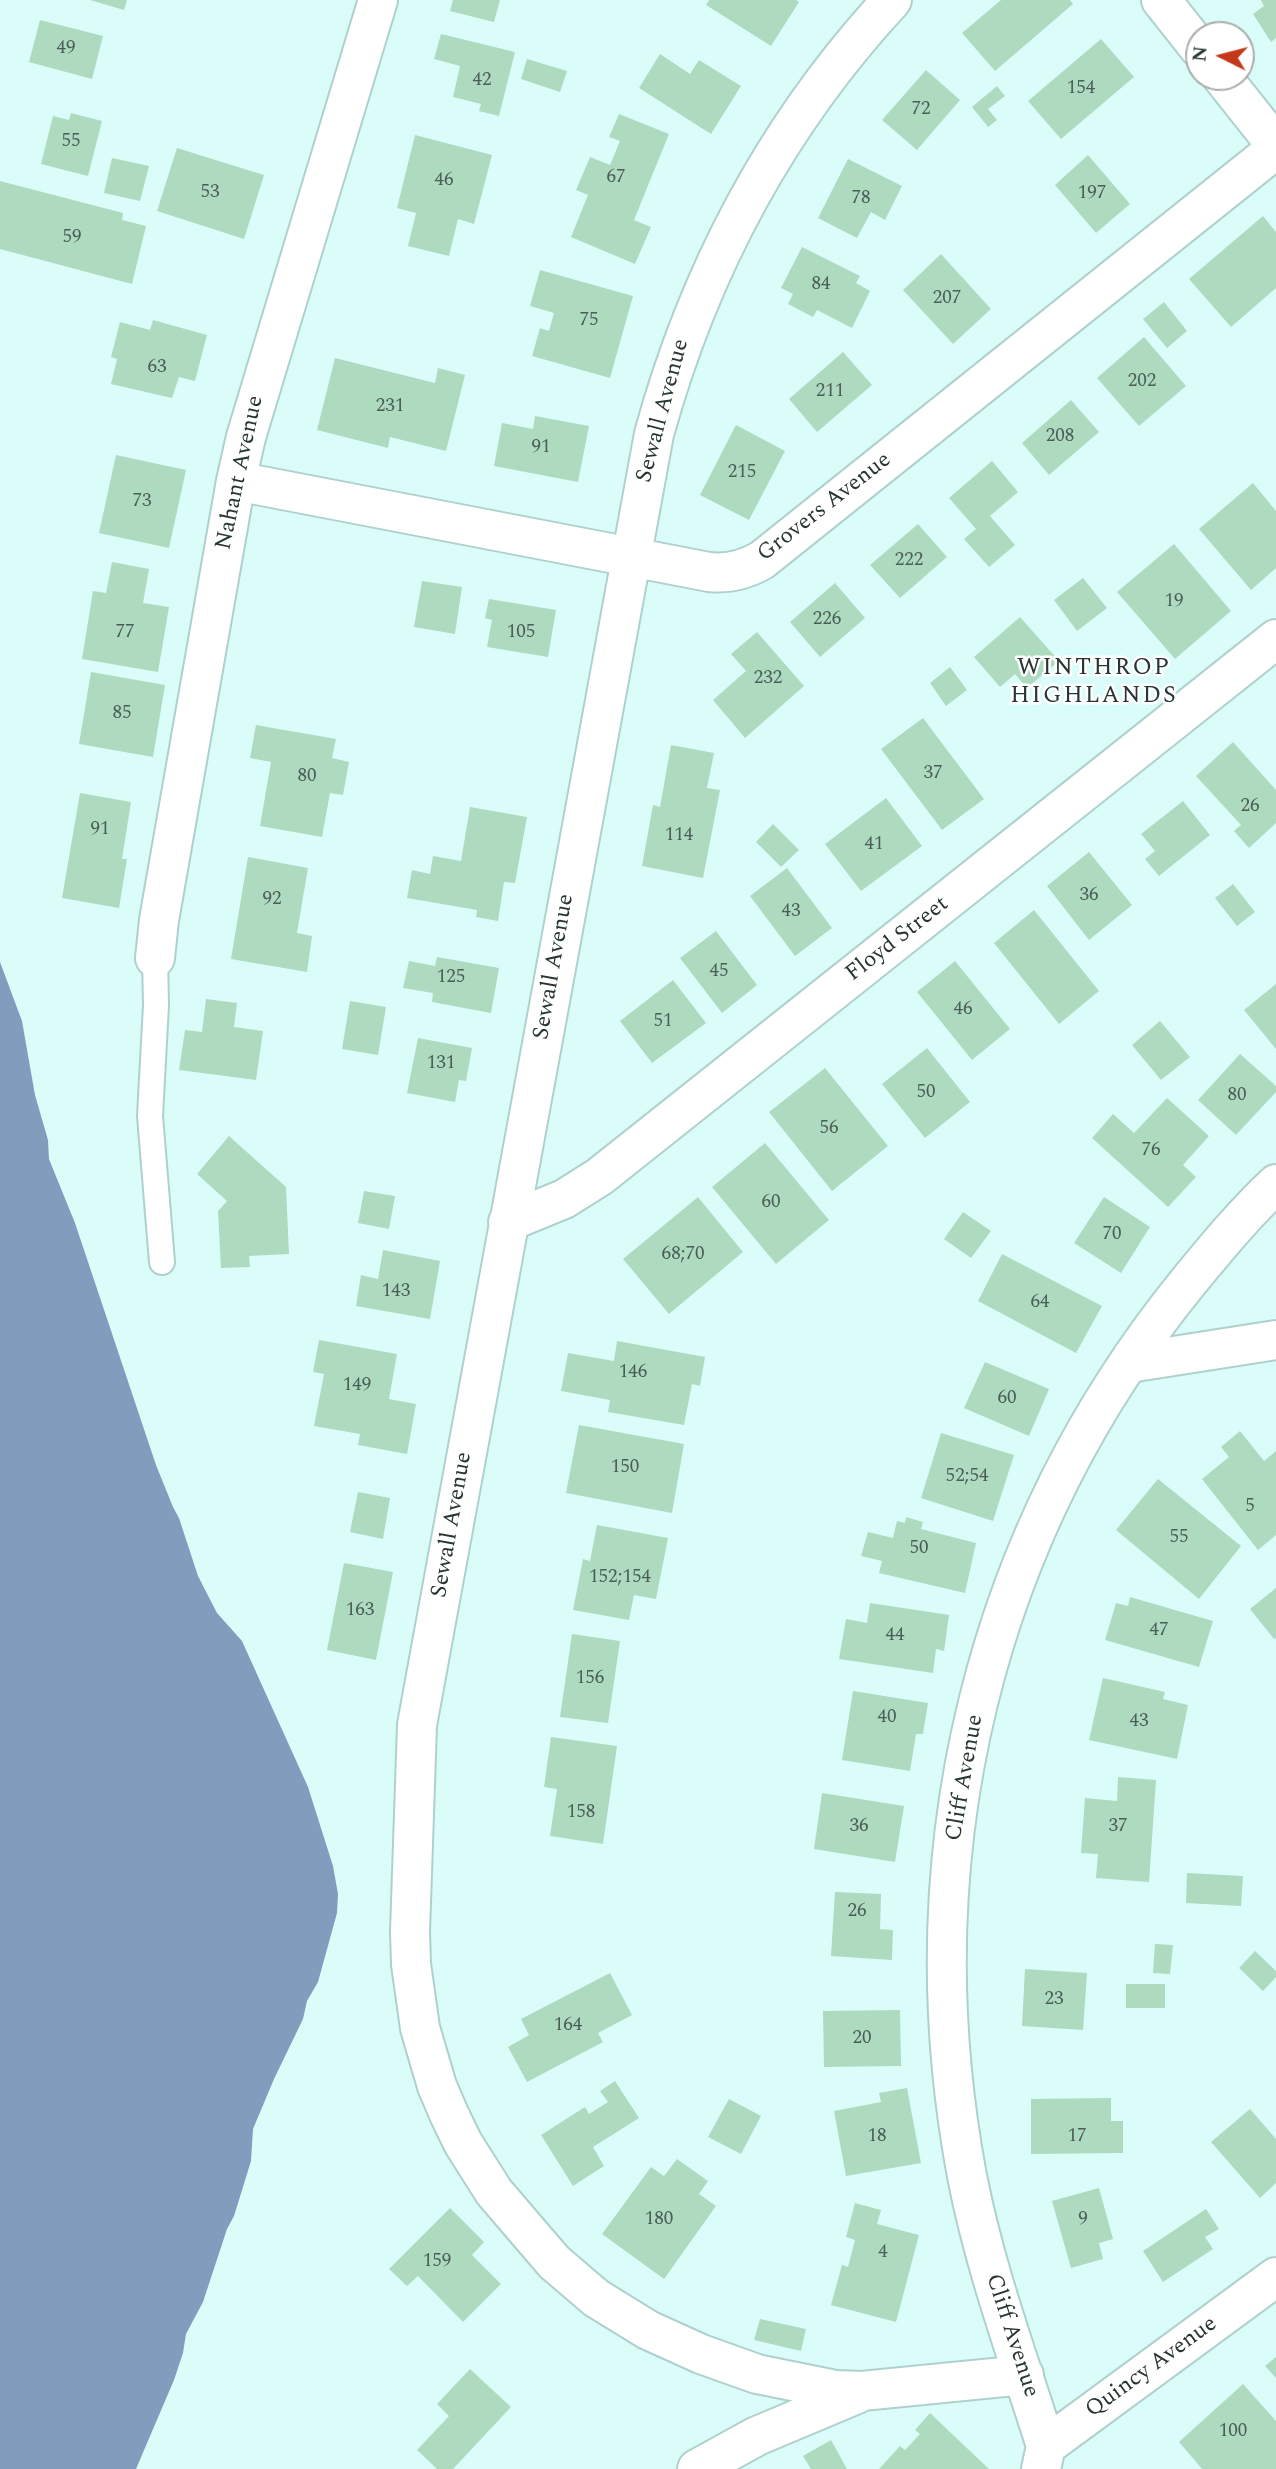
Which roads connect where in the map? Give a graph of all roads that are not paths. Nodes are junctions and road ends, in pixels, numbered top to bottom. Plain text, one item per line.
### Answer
1 (378, 0) edge
2 (892, 0) edge
3 (1161, 0) edge
4 (1185, 30) edge
5 (1233, 91) edge
6 (1276, 147) edge
7 (236, 481) junction
8 (630, 556) junction
9 (1276, 639) edge
10 (155, 958) joint
11 (1276, 1184) edge
12 (508, 1222) junction
13 (163, 1262) dead end
14 (1276, 1340) edge
15 (1129, 1363) junction
16 (1276, 2277) edge
17 (1024, 2375) junction
18 (862, 2391) junction
19 (1044, 2458) edge
20 (698, 2469) edge

1 - 7 street, Nahant Avenue
2 - 8 street, Sewall Avenue
3 - 4 street
5 - 6 street
6 - 8 street, Grovers Avenue
7 - 8 street, Grovers Avenue
7 - 10 street, Nahant Avenue
8 - 12 street, Sewall Avenue
9 - 12 street, Floyd Street
10 - 13 lane
11 - 15 street, Cliff Avenue
12 - 18 street, Sewall Avenue
14 - 15 street
15 - 17 street, Cliff Avenue
16 - 19 street, Quincy Avenue
17 - 18 street
17 - 19 street, Cliff Avenue
18 - 20 street

